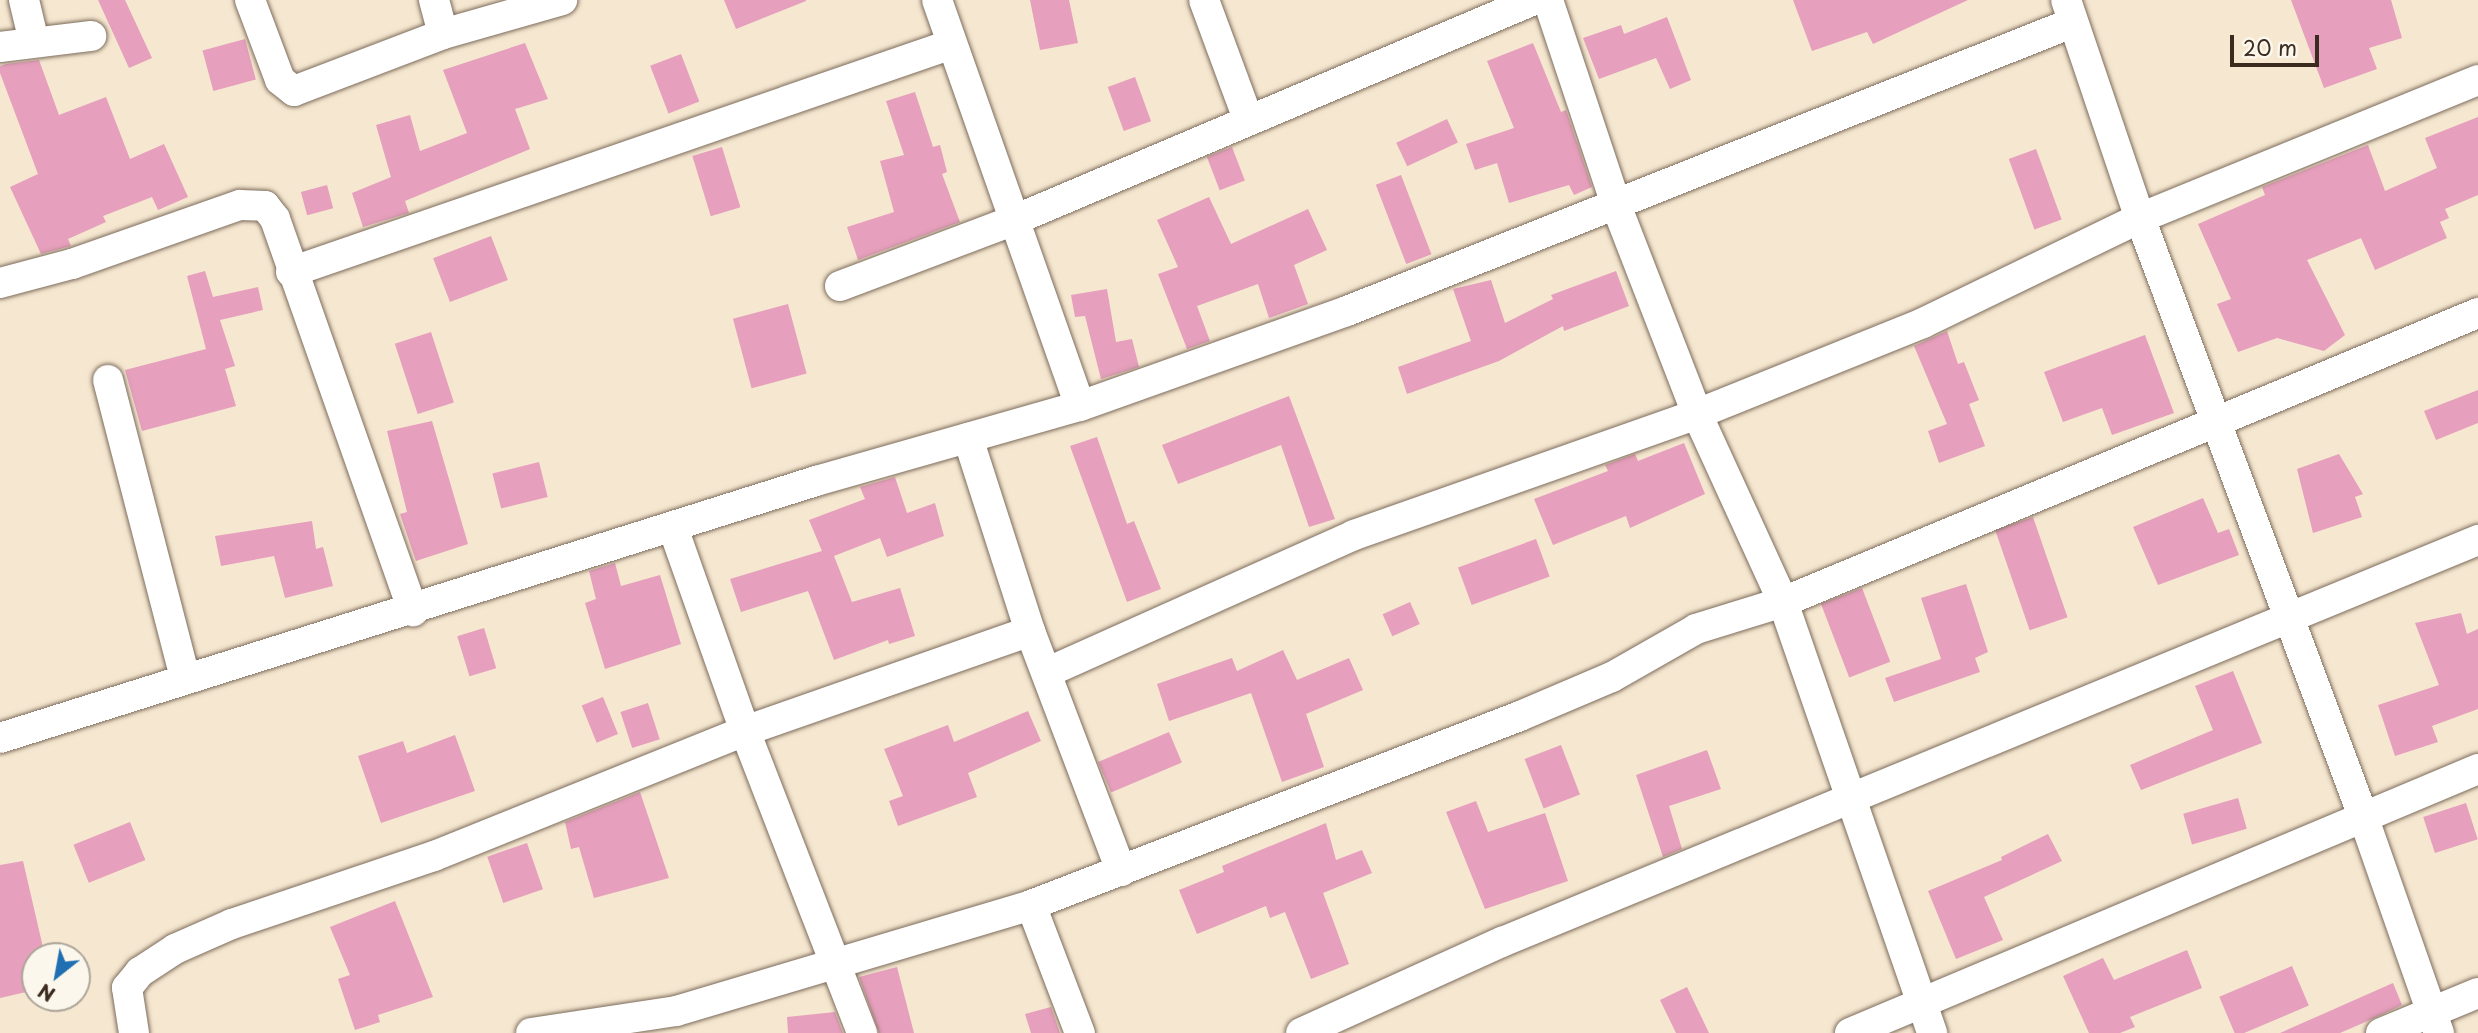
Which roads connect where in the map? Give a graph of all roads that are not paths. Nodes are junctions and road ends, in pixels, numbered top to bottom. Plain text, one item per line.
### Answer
1 (24, 0) edge
2 (250, 0) edge
3 (433, 0) edge
4 (562, 0) edge
5 (937, 0) edge
6 (1204, 0) edge
7 (1534, 0) edge
8 (1548, 0) edge
9 (2069, 6) edge
10 (443, 34) junction
11 (91, 36) dead end
12 (34, 42) junction
13 (952, 44) junction
14 (0, 47) edge
15 (2478, 80) edge
16 (1248, 119) junction
17 (1616, 205) junction
18 (2140, 218) junction
19 (1012, 221) junction
20 (291, 272) junction
21 (0, 283) edge
22 (840, 286) dead end
23 (2478, 313) edge
24 (108, 380) dead end
25 (1080, 406) junction
26 (1697, 414) junction
27 (2214, 420) junction
28 (968, 438) junction
29 (673, 528) junction
30 (2478, 540) edge
31 (1783, 602) junction
32 (413, 611) junction
33 (2291, 619) junction
34 (1030, 631) junction
35 (1048, 672) junction
36 (185, 677) junction
37 (745, 732) junction
38 (0, 738) edge
39 (2478, 769) edge
40 (1852, 801) junction
41 (2363, 816) junction
42 (1121, 871) junction
43 (1031, 905) junction
44 (837, 967) junction
45 (2478, 993) edge
46 (1922, 1004) junction
47 (680, 1022) edge
48 (2435, 1022) edge
49 (134, 1033) edge
50 (531, 1033) edge
51 (862, 1033) edge
52 (1080, 1033) edge
53 (1301, 1033) edge
54 (1850, 1033) edge
55 (1932, 1033) edge
56 (2381, 1033) edge

1 - 12 street
2 - 10 street
3 - 10 street
4 - 10 street
5 - 13 street
6 - 16 street
7 - 16 street
8 - 17 street
9 - 17 street
9 - 18 street
11 - 12 street
12 - 14 street
13 - 19 street
13 - 20 street
15 - 18 street
16 - 19 street
17 - 25 street
17 - 26 street
18 - 26 street
18 - 27 street
19 - 22 street
19 - 25 street
20 - 21 street
20 - 32 street
23 - 27 street
24 - 36 street
25 - 28 street
26 - 31 street
26 - 35 street
27 - 31 street
27 - 33 street
28 - 29 street
28 - 34 street
29 - 32 street
29 - 37 street
30 - 33 street
31 - 40 street
31 - 42 street
32 - 36 street
33 - 40 street
33 - 41 street
34 - 35 street
34 - 37 street
35 - 42 street
36 - 38 street
37 - 44 street
37 - 49 street
39 - 41 street
40 - 46 street
40 - 53 street
41 - 46 street
41 - 48 street
42 - 43 street
43 - 44 street
43 - 52 street
44 - 47 street
44 - 51 street
45 - 48 street
46 - 54 street
46 - 55 street
47 - 50 street
48 - 56 street

